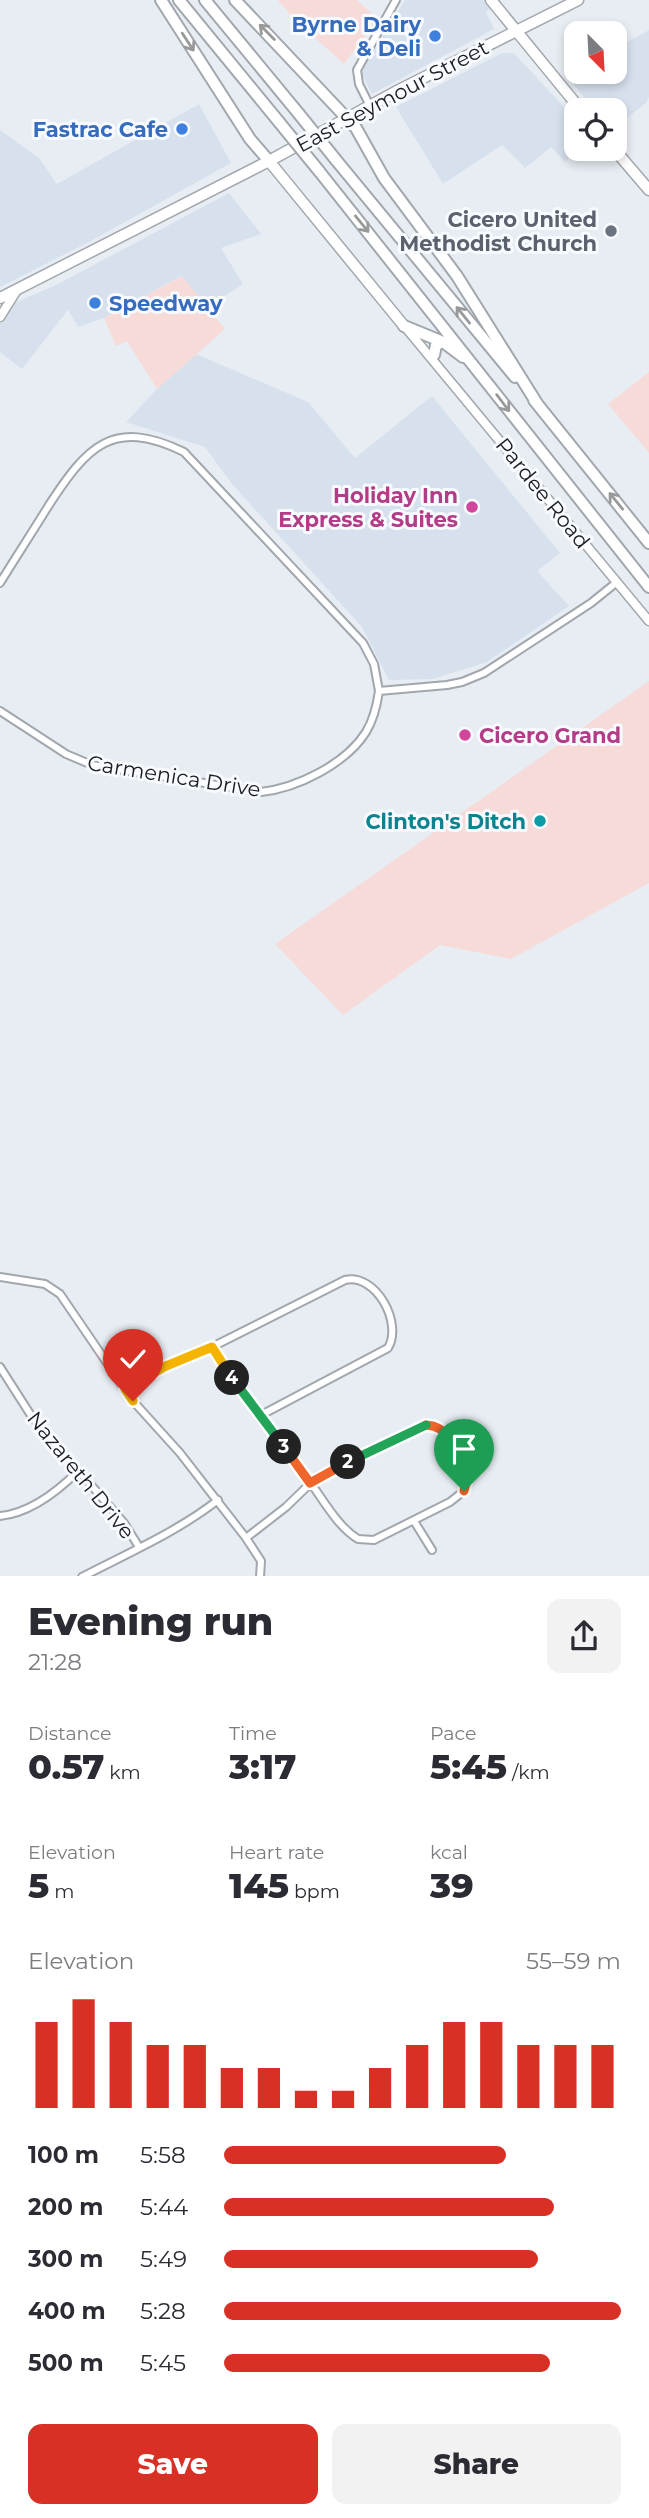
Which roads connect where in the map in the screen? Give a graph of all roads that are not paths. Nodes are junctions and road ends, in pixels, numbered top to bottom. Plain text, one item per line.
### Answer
1 (161, 0) edge
2 (179, 0) edge
3 (205, 0) edge
4 (235, 0) edge
5 (396, 0) edge
6 (491, 0) edge
7 (578, 0) edge
8 (516, 32) junction
9 (571, 98) edge
10 (370, 106) junction
11 (348, 118) junction
12 (271, 160) junction
13 (624, 161) edge
14 (649, 190) edge
15 (17, 289) junction
16 (0, 298) edge
17 (0, 317) edge
18 (409, 328) junction
19 (443, 342) junction
20 (436, 360) junction
21 (486, 381) junction
22 (538, 405) junction
23 (649, 543) edge
24 (617, 582) junction
25 (0, 583) edge
26 (649, 587) edge
27 (649, 621) edge
28 (379, 691) junction
29 (0, 710) edge
30 (0, 1277) edge
31 (212, 1347) junction
32 (0, 1367) edge
33 (125, 1389) junction
34 (259, 1413) junction
35 (78, 1471) junction
36 (310, 1483) junction
37 (218, 1500) junction
38 (0, 1516) edge
39 (414, 1521) junction
40 (246, 1538) junction
41 (139, 1547) junction
42 (432, 1550) dead end
43 (84, 1576) edge
44 (260, 1576) edge

1 -> 12 highway
2 -> 21 highway, bridge
22 -> 3 highway, bridge
11 -> 4 highway
5 - 10 street
6 - 8 main road
7 - 8 main road, East Seymour Street
8 - 9 main road
8 - 10 main road, East Seymour Street
10 - 11 main road, East Seymour Street
11 - 12 main road, East Seymour Street
11 - 22 highway
12 - 15 main road, East Seymour Street
12 - 18 main road, Pardee Road
13 - 14 main road
15 - 16 main road, East Seymour Street
15 - 17 street
18 - 19 highway
18 - 20 street, Pardee Road
19 - 20 highway
19 - 21 highway
20 - 24 street, Pardee Road
21 -> 26 highway
23 -> 22 highway
24 - 27 street, Pardee Road
24 - 28 street
25 - 28 street
28 - 29 street, Carmenica Drive
30 - 33 street
31 - 33 street
31 - 34 street
31 - 34 street
32 - 35 street, Nazareth Drive
33 - 37 street
34 - 36 street
35 - 38 street
35 - 41 street, Nazareth Drive
36 - 39 street
36 - 39 street
36 - 40 street
37 - 40 street
37 - 41 street
39 - 42 street
40 - 44 street
41 - 43 street

